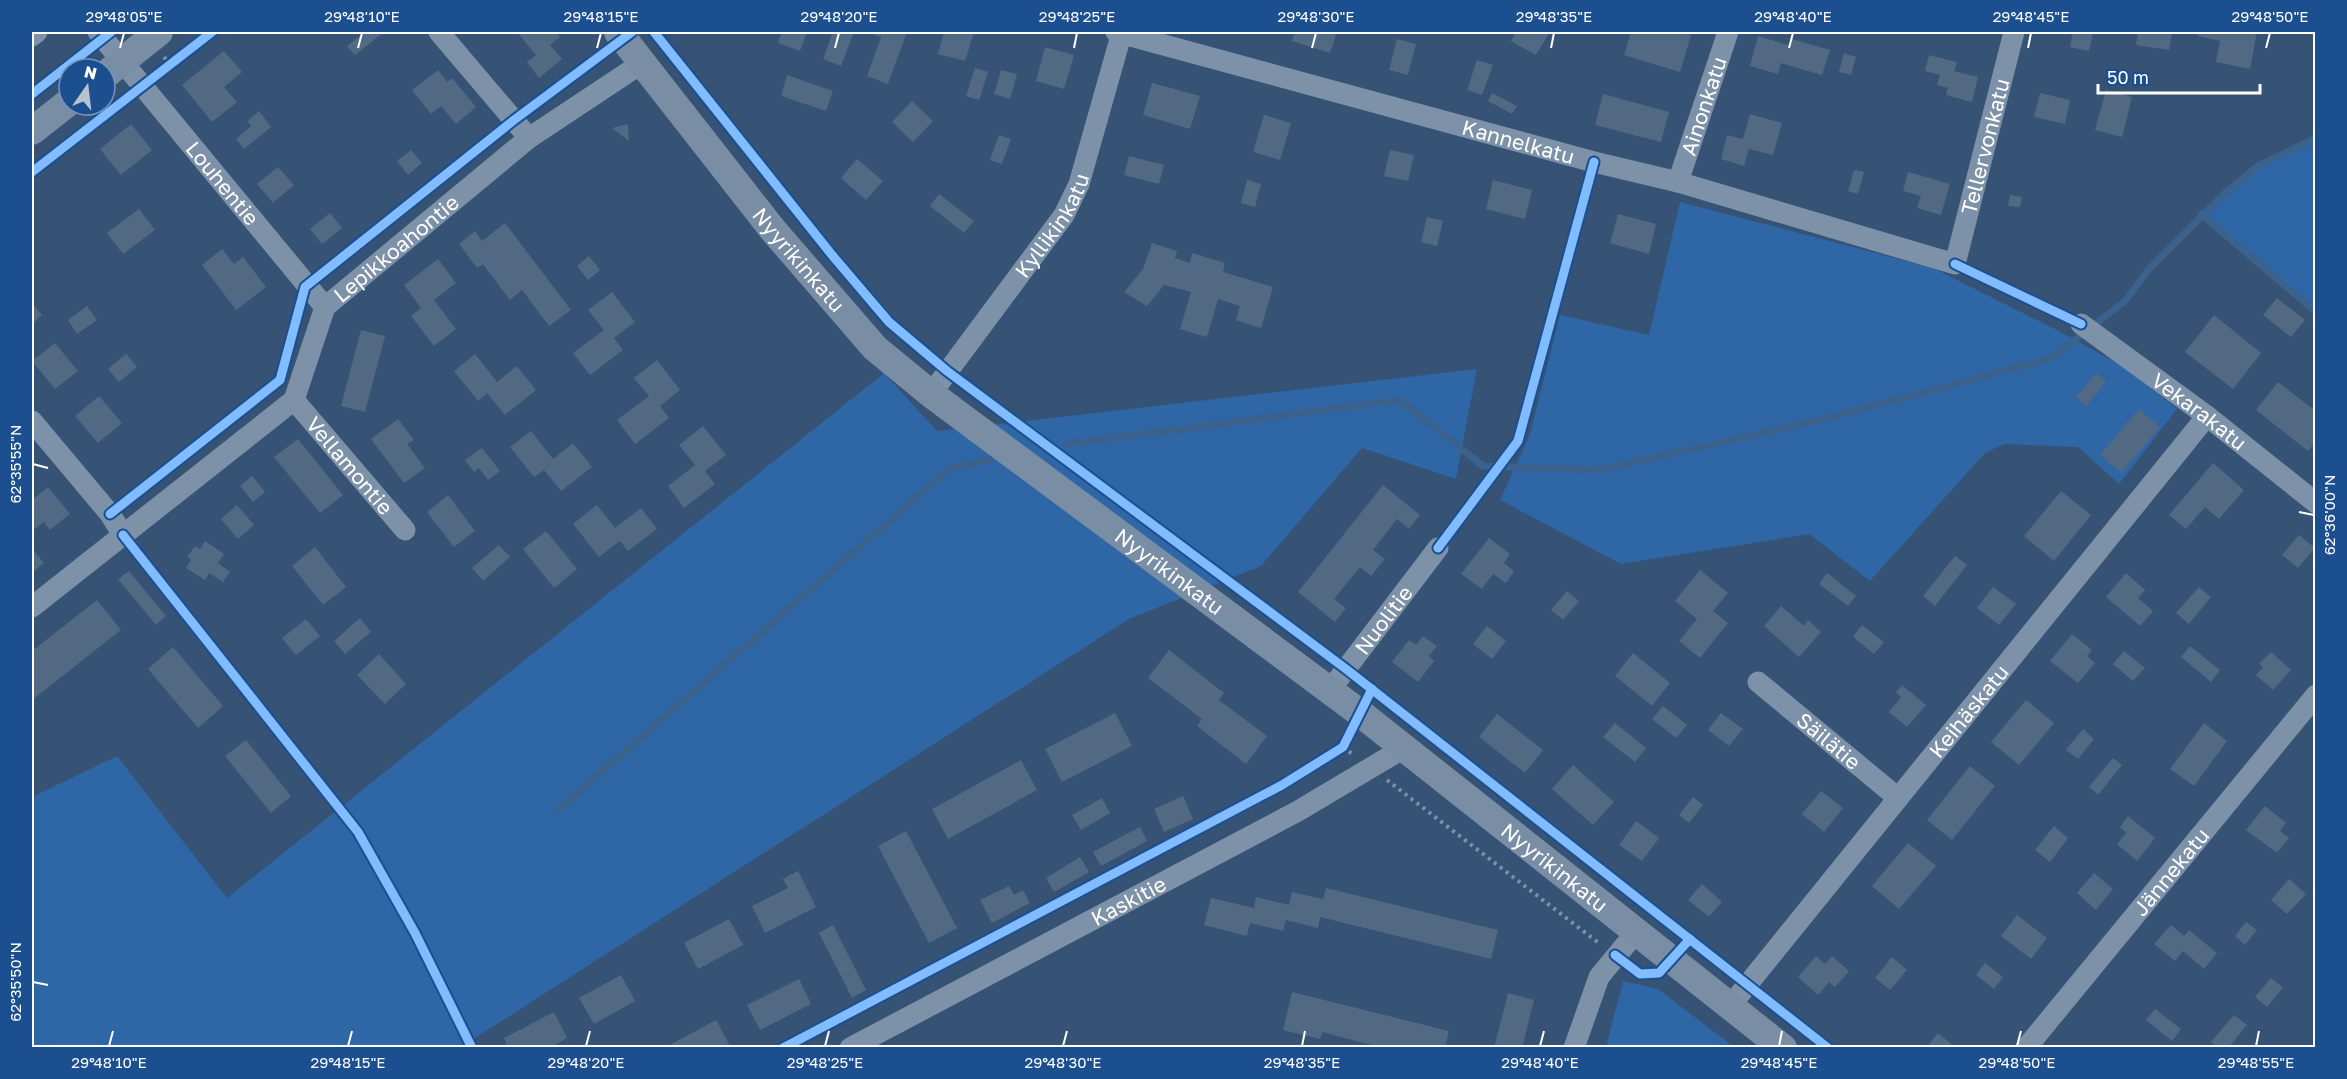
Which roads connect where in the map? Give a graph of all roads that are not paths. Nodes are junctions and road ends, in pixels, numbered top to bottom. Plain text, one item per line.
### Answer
1 (37, 32) edge
2 (159, 32) edge
3 (439, 32) edge
4 (618, 32) edge
5 (1120, 32) edge
6 (1728, 32) edge
7 (2014, 32) edge
8 (100, 35) edge
9 (32, 36) edge
10 (109, 57) edge
11 (642, 63) junction
12 (117, 65) edge
13 (117, 70) edge
14 (57, 111) edge
15 (32, 130) edge
16 (529, 138) junction
17 (1678, 182) junction
18 (1955, 264) joint
19 (325, 307) junction
20 (2081, 324) dead end
21 (932, 394) junction
22 (294, 400) junction
23 (2207, 416) junction
24 (32, 421) edge
25 (2316, 503) edge
26 (405, 530) dead end
27 (123, 535) junction
28 (1438, 548) dead end
29 (32, 607) edge
30 (1758, 682) dead end
31 (1330, 690) junction
32 (2316, 695) edge
33 (1404, 748) junction
34 (1898, 798) junction
35 (1637, 931) junction
36 (1731, 1005) junction
37 (850, 1047) edge
38 (1574, 1047) edge
39 (1783, 1047) edge
40 (2026, 1047) edge

1 - 9 street
2 - 12 street
3 - 16 street
4 - 11 street, Nyyrikinkatu
5 - 17 street, Kannelkatu
5 - 21 street, Kyllikinkatu
6 - 17 street, Ainonkatu
7 - 18 street, Tellervonkatu
8 - 10 street, Louhentie
11 - 16 street, Lepikkoahontie
11 - 21 street, Nyyrikinkatu
13 - 19 street, Louhentie
14 - 15 street
16 - 19 street, Lepikkoahontie
17 - 18 street, Kannelkatu
19 - 22 street, Lepikkoahontie
20 - 23 street, Vekarakatu
21 - 31 street, Nyyrikinkatu
22 - 26 street, Vellamontie
22 - 27 street
23 - 25 street, Vekarakatu
23 - 34 street, Keihäskatu
24 - 27 street
27 - 29 street
28 - 31 street, Nuolitie
30 - 34 street, Säilätie
31 - 33 street, Nyyrikinkatu
32 - 40 street, Jännekatu
33 - 35 street, Nyyrikinkatu
33 - 37 street, Kaskitie
34 - 36 street, Keihäskatu
35 - 36 street, Nyyrikinkatu
35 - 38 street
36 - 39 street, Nyyrikinkatu

